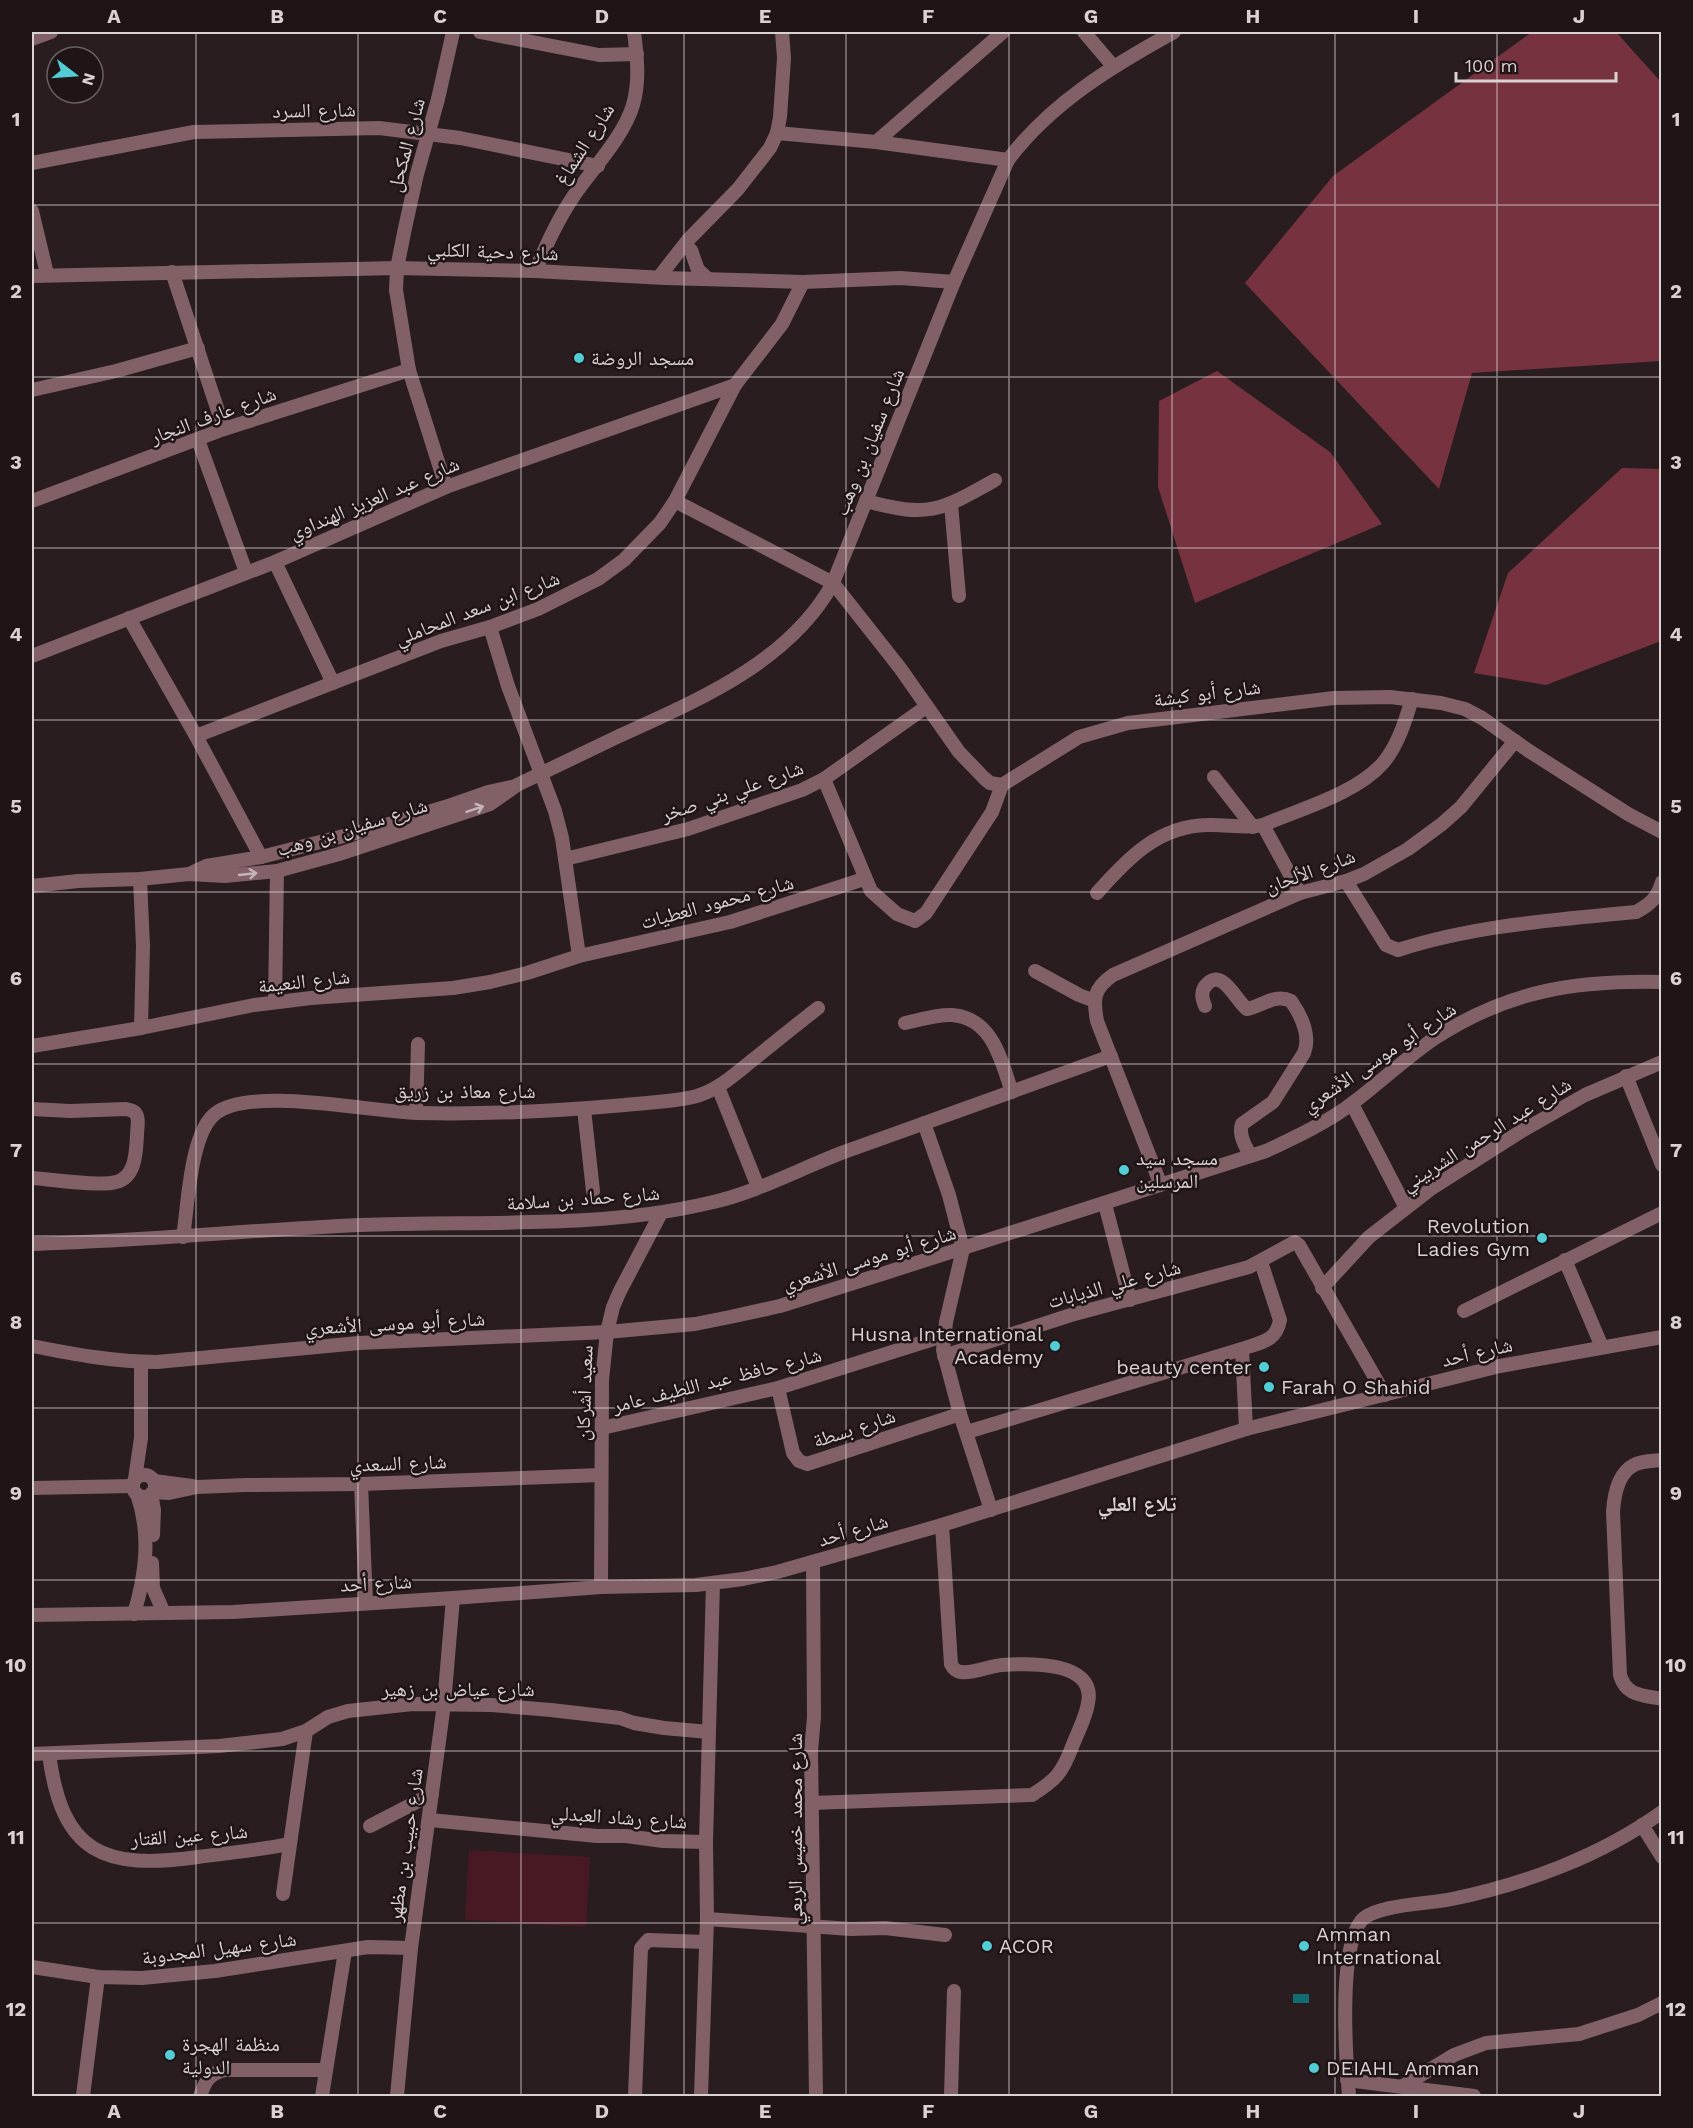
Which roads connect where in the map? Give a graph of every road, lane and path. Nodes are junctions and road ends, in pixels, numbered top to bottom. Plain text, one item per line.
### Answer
1 (51, 32) edge
2 (453, 32) edge
3 (480, 32) edge
4 (634, 32) edge
5 (782, 32) edge
6 (1002, 32) edge
7 (1084, 32) edge
8 (1174, 32) edge
9 (536, 37) edge
10 (32, 39) edge
11 (637, 54) junction
12 (1113, 66) junction
13 (429, 133) junction
14 (777, 133) junction
15 (876, 142) junction
16 (1008, 160) junction
17 (32, 163) edge
18 (598, 166) junction
19 (32, 211) edge
20 (697, 232) junction
21 (691, 250) junction
22 (397, 268) junction
23 (535, 271) junction
24 (172, 272) junction
25 (47, 274) junction
26 (32, 276) edge
27 (665, 277) junction
28 (708, 279) junction
29 (803, 282) junction
30 (954, 282) junction
31 (198, 348) junction
32 (409, 370) junction
33 (735, 385) junction
34 (32, 390) edge
35 (224, 429) junction
36 (198, 440) junction
37 (994, 480) dead end
38 (446, 488) junction
39 (32, 501) edge
40 (675, 501) junction
41 (866, 501) junction
42 (951, 504) junction
43 (275, 562) junction
44 (246, 572) junction
45 (833, 583) junction
46 (959, 596) dead end
47 (129, 618) junction
48 (490, 627) junction
49 (32, 656) edge
50 (333, 683) junction
51 (1412, 699) junction
52 (926, 707) junction
53 (196, 736) junction
54 (1515, 741) junction
55 (541, 773) junction
56 (1214, 777) dead end
57 (824, 780) junction
58 (518, 785) junction
59 (1002, 785) junction
60 (1258, 826) junction
61 (1662, 832) edge
62 (261, 857) junction
63 (565, 859) junction
64 (277, 871) junction
65 (189, 874) junction
66 (140, 879) junction
67 (864, 879) junction
68 (1346, 881) junction
69 (1662, 882) edge
70 (32, 886) edge
71 (1300, 892) junction
72 (1096, 893) dead end
73 (579, 956) junction
74 (1035, 971) dead end
75 (1662, 981) edge
76 (1095, 1001) junction
77 (275, 1002) junction
78 (1205, 1006) dead end
79 (818, 1008) dead end
80 (905, 1023) dead end
81 (141, 1028) junction
82 (418, 1044) dead end
83 (32, 1046) edge
84 (1111, 1056) junction
85 (1662, 1062) edge
86 (1626, 1076) junction
87 (718, 1087) junction
88 (1012, 1092) junction
89 (1352, 1104) junction
90 (32, 1109) edge
91 (584, 1109) junction
92 (416, 1113) junction
93 (924, 1124) junction
94 (1250, 1155) junction
95 (1662, 1165) edge
96 (32, 1178) edge
97 (1160, 1183) junction
98 (758, 1187) junction
99 (593, 1191) dead end
100 (1105, 1204) junction
101 (1406, 1208) junction
102 (661, 1213) junction
103 (1662, 1213) edge
104 (183, 1237) junction
105 (32, 1244) edge
106 (963, 1249) junction
107 (1565, 1260) junction
108 (1261, 1262) junction
109 (1322, 1288) junction
110 (1130, 1300) junction
111 (1464, 1311) dead end
112 (607, 1332) junction
113 (943, 1336) junction
114 (1662, 1337) edge
115 (32, 1346) edge
116 (1602, 1347) junction
117 (1242, 1349) junction
118 (944, 1356) junction
119 (141, 1362) junction
120 (778, 1388) junction
121 (1385, 1395) junction
122 (960, 1413) junction
123 (602, 1428) junction
124 (1246, 1429) junction
125 (967, 1432) junction
126 (1662, 1460) edge
127 (601, 1475) junction
128 (361, 1484) junction
129 (145, 1486) junction
130 (32, 1488) edge
131 (991, 1510) junction
132 (942, 1525) junction
133 (813, 1562) junction
134 (713, 1583) junction
135 (601, 1587) junction
136 (453, 1599) junction
137 (366, 1603) junction
138 (164, 1613) junction
139 (134, 1614) junction
140 (32, 1615) edge
141 (1662, 1699) edge
142 (444, 1704) junction
143 (306, 1731) junction
144 (709, 1732) junction
145 (32, 1754) edge
146 (49, 1754) junction
147 (432, 1794) junction
148 (812, 1803) junction
149 (1662, 1812) edge
150 (430, 1820) junction
151 (1642, 1825) junction
152 (370, 1826) dead end
153 (706, 1842) junction
154 (289, 1844) junction
155 (1662, 1857) edge
156 (283, 1894) dead end
157 (707, 1919) junction
158 (815, 1925) junction
159 (945, 1935) dead end
160 (706, 1942) junction
161 (411, 1948) junction
162 (345, 1951) junction
163 (32, 1967) edge
164 (98, 1977) junction
165 (954, 1991) dead end
166 (1662, 2003) edge
167 (326, 2070) junction
168 (1347, 2080) junction
169 (1402, 2086) junction
170 (83, 2097) edge
171 (200, 2097) edge
172 (322, 2097) edge
173 (397, 2097) edge
174 (635, 2097) edge
175 (701, 2097) edge
176 (816, 2097) edge
177 (951, 2097) edge
178 (1349, 2097) edge
179 (1474, 2097) edge

1 - 10 street
2 - 13 street, شارع المكحل
3 - 9 street
4 - 11 street, شارع الشماغ
5 - 14 street
6 - 15 street
7 - 12 street
8 - 12 street, شارع سفيان بن وهب
9 - 11 street
11 - 18 street, شارع الشماغ
12 - 16 street, شارع سفيان بن وهب
13 - 17 street, شارع السرد
13 - 18 street, شارع السرد
13 - 22 street, شارع المكحل
14 - 15 street
14 - 20 street
15 - 16 street
16 - 30 street, شارع سفيان بن وهب
18 - 23 street, شارع الشماغ
19 - 25 street
20 - 21 street
20 - 27 street
21 - 27 street
21 - 28 street
22 - 23 street, شارع دحية الكلبي
22 - 24 street, شارع دحية الكلبي
22 - 32 street, شارع المكحل
23 - 27 street, شارع دحية الكلبي
24 - 25 street, شارع دحية الكلبي
24 - 31 street
25 - 26 street, شارع دحية الكلبي
27 - 28 street, شارع دحية الكلبي
28 - 29 street, شارع دحية الكلبي
29 - 30 street, شارع دحية الكلبي
29 - 33 street, شارع ابن سعد المحاملي
30 - 41 street, شارع سفيان بن وهب
31 - 34 street
31 - 35 street
32 - 35 street, شارع عارف النجار
32 - 38 street, شارع المكحل
33 - 38 street, شارع عبد العزيز الهنداوي
33 - 40 street, شارع ابن سعد المحاملي
35 - 36 street, شارع عارف النجار
36 - 39 street, شارع عارف النجار
36 - 44 street
37 - 42 street
38 - 43 street, شارع عبد العزيز الهنداوي
40 - 45 street
40 - 48 street, شارع ابن سعد المحاملي
41 - 42 street
41 - 45 street, شارع سفيان بن وهب
42 - 46 street
43 - 44 street, شارع عبد العزيز الهنداوي
43 - 50 street
44 - 47 street, شارع عبد العزيز الهنداوي
45 - 52 street
45 - 55 street, شارع سفيان بن وهب
47 - 49 street, شارع عبد العزيز الهنداوي
47 - 53 street
48 - 50 street, شارع ابن سعد المحاملي
48 - 55 street
50 - 53 street, شارع ابن سعد المحاملي
51 - 54 street, شارع أبو كبشة
51 - 59 street, شارع أبو كبشة
51 - 60 street
52 - 57 street, شارع علي بني صخر
52 - 59 street
53 - 62 street
54 - 61 street, شارع أبو كبشة
54 - 68 street, شارع الألحان
55 - 58 street, شارع سفيان بن وهب
55 - 63 street
56 - 60 street
57 - 63 street, شارع علي بني صخر
57 - 67 street
58 - 62 street, شارع سفيان بن وهب
64 -> 58 street, شارع سفيان بن وهب
59 - 67 street
60 - 71 street
60 - 72 street
62 - 65 street, شارع سفيان بن وهب
63 - 73 street
65 -> 64 street, شارع سفيان بن وهب
64 - 77 street
65 - 66 street, شارع سفيان بن وهب
66 - 70 street, شارع سفيان بن وهب
66 - 81 street
67 - 73 street, شارع محمود العطيات
68 - 69 street
68 - 71 street, شارع الألحان
71 - 76 street, شارع الألحان
73 - 77 street, شارع النعيمة
74 - 76 street
75 - 89 street, شارع أبو موسى الأشعري
76 - 84 street
77 - 81 street, شارع النعيمة
78 - 94 street
79 - 87 street, شارع معاذ بن زريق
80 - 88 street
81 - 83 street, شارع النعيمة
82 - 92 street
84 - 88 street, شارع حماد بن سلامة
84 - 97 street
85 - 86 street, شارع عبد الرحمن الشربيني
86 - 95 street
86 - 101 street, شارع عبد الرحمن الشربيني
87 - 91 street, شارع معاذ بن زريق
87 - 98 street
88 - 93 street, شارع حماد بن سلامة
89 - 94 street, شارع أبو موسى الأشعري
89 - 101 street, شارع عبد الرحمن الشربيني
90 - 96 street
91 - 92 street, شارع معاذ بن زريق
91 - 99 street
92 - 104 street, شارع معاذ بن زريق
93 - 98 street, شارع حماد بن سلامة
93 - 106 street
94 - 97 street, شارع أبو موسى الأشعري
97 - 100 street, شارع أبو موسى الأشعري
98 - 102 street, شارع حماد بن سلامة
100 - 106 street, شارع أبو موسى الأشعري
100 - 110 street
101 - 109 street
102 - 104 street, شارع حماد بن سلامة
102 - 112 street, سعيد أشركان
103 - 107 street
104 - 105 street, شارع حماد بن سلامة
106 - 112 street, شارع أبو موسى الأشعري
106 - 113 street
107 - 111 street
107 - 116 street
108 - 109 street, شارع علي الذيابات
108 - 110 street, شارع علي الذيابات
108 - 117 street
109 - 121 street
110 - 118 street, شارع علي الذيابات
112 - 119 street, شارع أبو موسى الأشعري
112 - 123 street, سعيد أشركان
113 - 118 street
113 - 120 street, شارع حافظ عبد اللطيف عامر
114 - 116 street, شارع أحد
115 - 119 street, شارع أبو موسى الأشعري
116 - 121 street, شارع أحد
117 - 124 street
117 - 125 street
118 - 122 street
119 - 129 street
120 - 122 street, شارع بسطة
120 - 123 street, شارع حافظ عبد اللطيف عامر
121 - 124 street, شارع أحد
122 - 125 street
123 - 127 street, سعيد أشركان
124 - 131 street, شارع أحد
125 - 131 street
126 - 141 street
127 - 128 street, شارع السعدي
127 - 135 street, سعيد أشركان
128 - 129 street, شارع السعدي
128 - 137 street
129 - 130 street, شارع السعدي
129 - 138 street
129 - 139 street
131 - 132 street, شارع أحد
132 - 133 street, شارع أحد
132 - 148 street
133 - 134 street, شارع أحد
133 - 148 street, شارع محمد خميس الربعي
134 - 135 street, شارع أحد
134 - 144 street
135 - 136 street, شارع أحد
136 - 137 street, شارع أحد
136 - 142 street, شارع حبيب بن مظهر
137 - 138 street, شارع أحد
138 - 139 street, شارع أحد
139 - 140 street, شارع أحد
142 - 143 street, شارع عياض بن زهير
142 - 144 street, شارع عياض بن زهير
142 - 147 street, شارع حبيب بن مظهر
143 - 146 street, شارع عياض بن زهير
143 - 154 street
144 - 153 street
145 - 146 street, شارع عياض بن زهير
146 - 154 street, شارع عين القتار
147 - 150 street, شارع حبيب بن مظهر
147 - 152 street
148 - 158 street, شارع محمد خميس الربعي
149 - 151 street
150 - 153 street, شارع رشاد العبدلي
150 - 161 street, شارع حبيب بن مظهر
151 - 155 street
151 - 168 street
153 - 157 street, شارع رشاد العبدلي
154 - 156 street
157 - 158 street
157 - 160 street, شارع رشاد العبدلي
158 - 159 street
158 - 176 street, شارع محمد خميس الربعي
160 - 174 street
160 - 175 street, شارع رشاد العبدلي
161 - 162 street, شارع سهيل المجدوبة
161 - 173 street, شارع حبيب بن مظهر
162 - 164 street, شارع سهيل المجدوبة
162 - 167 street
163 - 164 street, شارع سهيل المجدوبة
164 - 170 street
165 - 177 street
166 - 169 street
167 - 171 street
167 - 172 street
168 - 169 street
168 - 178 street
169 - 179 street

